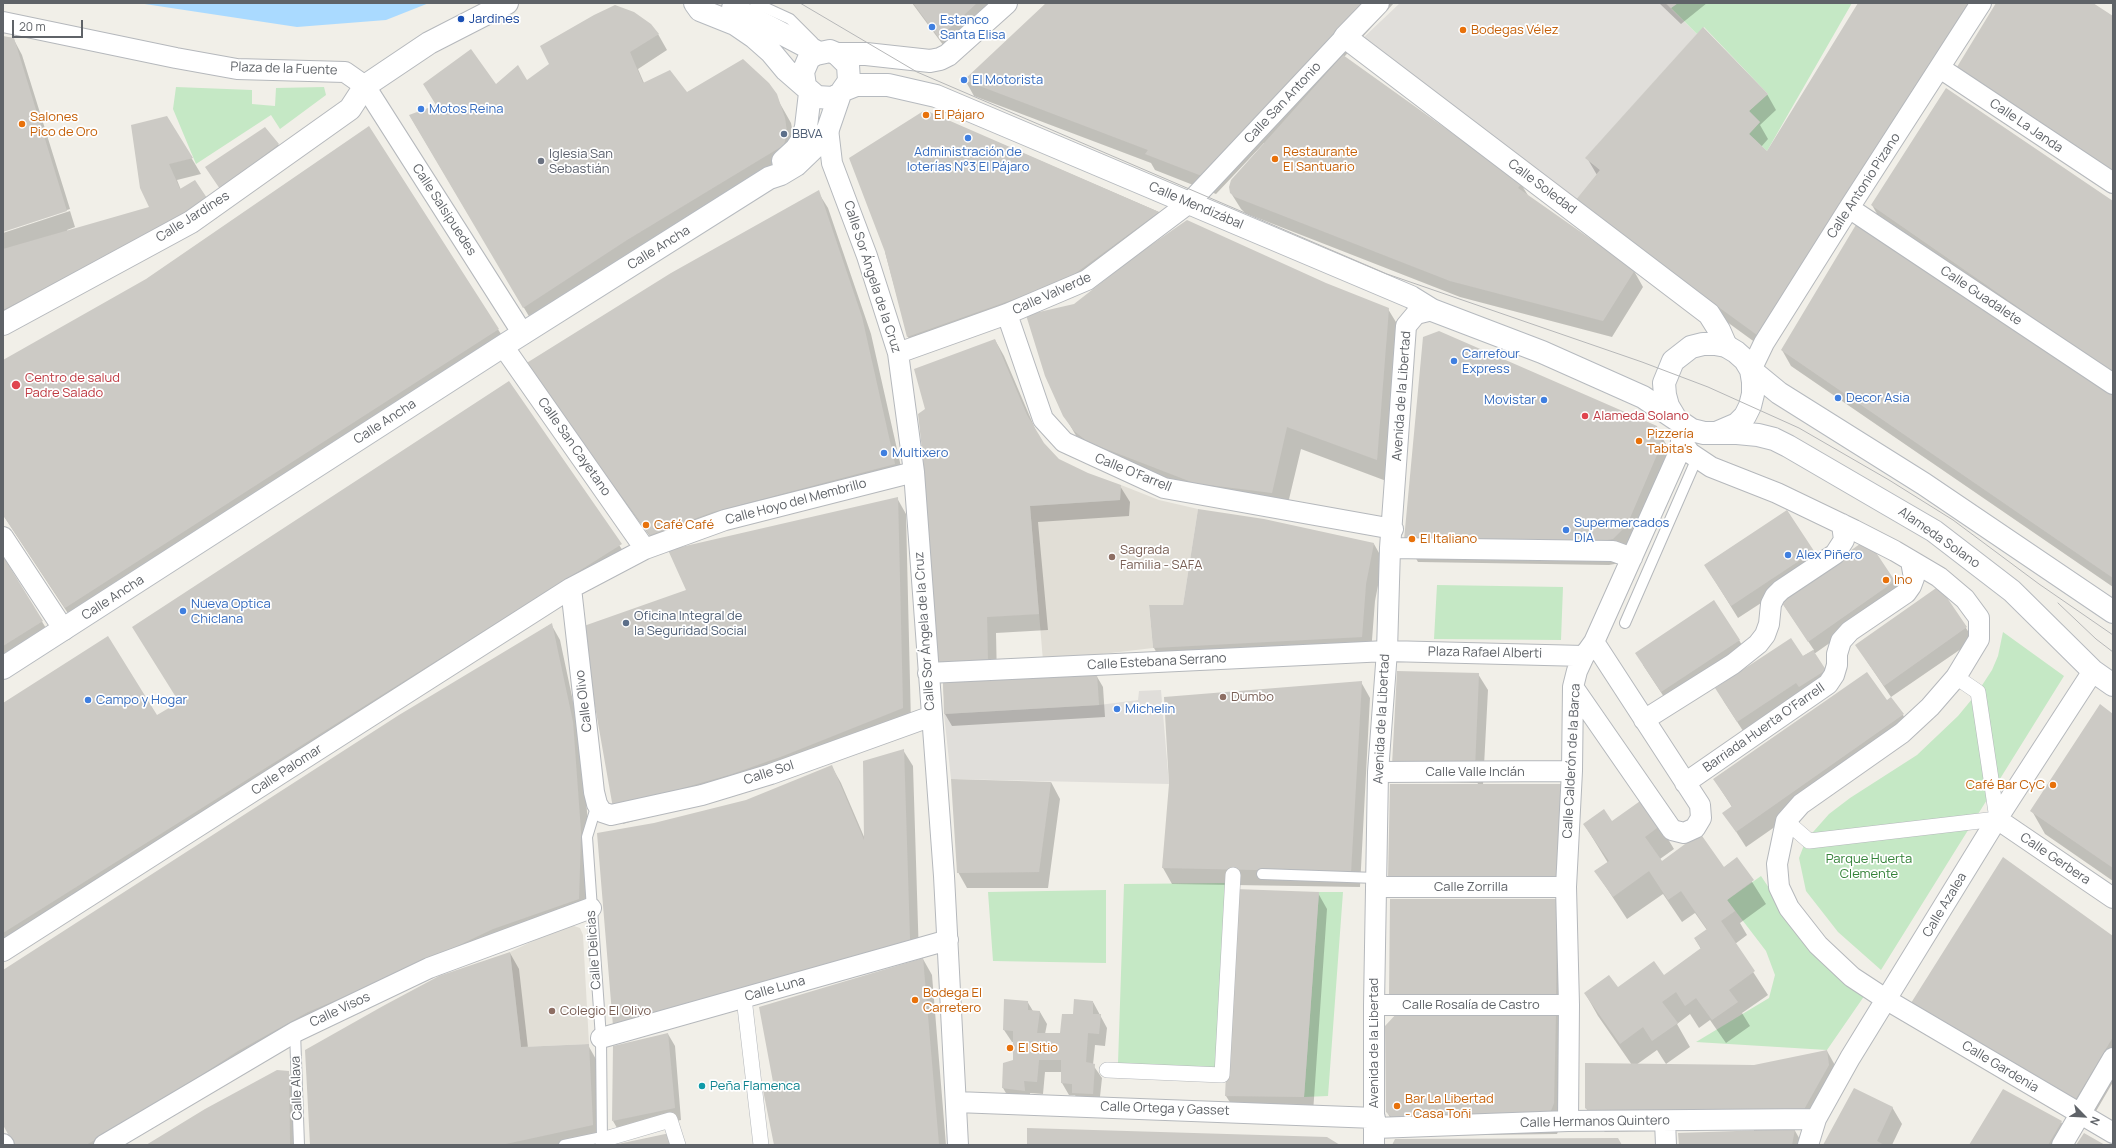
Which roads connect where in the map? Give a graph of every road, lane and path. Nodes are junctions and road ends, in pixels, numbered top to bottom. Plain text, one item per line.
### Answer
1 (507, 3) edge
2 (695, 3) edge
3 (722, 3) edge
4 (755, 3) edge
5 (1006, 3) edge
6 (1378, 3) edge
7 (1981, 3) edge
8 (3, 22) edge
9 (1345, 37) junction
10 (826, 53) junction
11 (1940, 68) junction
12 (365, 86) junction
13 (808, 90) junction
14 (843, 91) junction
15 (828, 129) junction
16 (769, 178) junction
17 (2113, 183) edge
18 (1189, 203) junction
19 (1849, 208) junction
20 (1432, 310) junction
21 (1007, 314) junction
22 (3, 324) edge
23 (523, 334) junction
24 (503, 346) junction
25 (1726, 346) junction
26 (898, 353) junction
27 (1750, 370) junction
28 (2113, 384) edge
29 (1679, 426) junction
30 (1715, 433) junction
31 (1697, 458) junction
32 (914, 472) junction
33 (1842, 524) junction
34 (3, 537) edge
35 (1391, 538) junction
36 (645, 549) junction
37 (1632, 558) junction
38 (1911, 561) junction
39 (571, 588) junction
40 (2113, 612) edge
41 (1625, 623) dead end
42 (64, 630) junction
43 (1589, 649) junction
44 (1387, 651) junction
45 (3, 668) edge
46 (2093, 671) junction
47 (928, 673) junction
48 (1956, 677) junction
49 (2113, 685) edge
50 (1573, 687) junction
51 (932, 716) junction
52 (1644, 720) junction
53 (1572, 771) junction
54 (1378, 772) junction
55 (1685, 783) junction
56 (600, 808) junction
57 (1997, 819) junction
58 (1786, 821) junction
59 (1262, 874) dead end
60 (1233, 875) dead end
61 (1376, 882) junction
62 (1566, 887) junction
63 (2113, 898) edge
64 (591, 908) junction
65 (948, 940) junction
66 (3, 951) edge
67 (744, 998) junction
68 (1887, 1000) junction
69 (1374, 1005) junction
70 (1569, 1005) junction
71 (295, 1032) junction
72 (601, 1038) junction
73 (2113, 1058) edge
74 (1107, 1070) dead end
75 (956, 1102) junction
76 (2080, 1115) junction
77 (1816, 1119) junction
78 (1568, 1121) junction
79 (1666, 1121) junction
80 (1374, 1130) edge
81 (2113, 1133) edge
82 (602, 1141) edge
83 (104, 1145) edge
84 (300, 1145) edge
85 (564, 1145) edge
86 (678, 1145) edge
87 (761, 1145) edge
88 (958, 1145) edge
89 (1666, 1145) edge
90 (1808, 1145) edge
91 (2062, 1145) edge

1 - 12 main road
2 - 13 main road
3 - 10 main road
4 - 10 lane
5 - 10 main road
6 - 9 main road, Calle San Antonio
7 - 11 street, Calle Antonio Pizano
8 - 12 street, Plaza de la Fuente
9 - 18 street, Calle San Antonio
9 - 25 main road, Calle Soledad
10 - 13 main road
10 - 14 main road
11 - 17 street, Calle La Janda
11 - 19 street, Calle Antonio Pizano
12 - 22 main road, Calle Jardines
12 - 23 street, Calle Salsipuedes
13 - 14 main road
13 - 16 main road
14 - 15 main road
14 - 18 main road, Calle Mendizábal
15 - 16 main road
15 - 26 street, Calle Sor Ángela de la Cruz
16 - 23 main road, Calle Ancha
18 - 20 main road, Calle Mendizábal
18 - 21 street, Calle Valverde
19 - 27 street, Calle Antonio Pizano
19 - 28 street, Calle Guadalete
20 - 29 main road, Alameda Solano
20 - 35 street, Avenida de la Libertad
21 - 26 street, Calle Valverde
21 - 35 street, Calle O'Farrell
23 - 24 main road, Calle Ancha
24 - 36 street, Calle San Cayetano
24 - 42 main road, Calle Ancha
25 - 27 main road
25 - 29 main road
26 - 32 street, Calle Sor Ángela de la Cruz
27 - 30 main road
27 - 40 main road
29 - 30 main road, Alameda Solano
29 - 31 street
29 - 37 street, Calle Calderón de la Barca
30 - 46 main road, Alameda Solano
31 - 33 street
31 - 41 lane
32 - 36 street, Calle Hoyo del Membrillo
32 - 47 street, Calle Sor Ángela de la Cruz
33 - 38 street
33 - 52 street
34 - 42 street
35 - 37 street
35 - 44 street, Avenida de la Libertad
36 - 39 street, Calle Hoyo del Membrillo
37 - 43 street, Calle Calderón de la Barca
38 - 48 street
38 - 55 street, Barriada Huerta O'Farrell
39 - 56 street, Calle Olivo
39 - 66 street, Calle Palomar
42 - 45 main road, Calle Ancha
43 - 44 street, Plaza Rafael Alberti
43 - 50 street, Calle Calderón de la Barca
43 - 52 street
44 - 47 street, Calle Estebana Serrano
44 - 54 street, Avenida de la Libertad
46 - 49 main road, Alameda Solano
46 - 57 street, Calle Azalea
47 - 51 street, Calle Sor Ángela de la Cruz
48 - 57 street
48 - 58 street
50 - 53 street, Calle Calderón de la Barca
50 - 55 street
51 - 56 street, Calle Sol
51 - 65 street, Calle Sor Ángela de la Cruz
52 - 55 street
53 - 54 street, Calle Valle Inclán
53 - 62 street, Calle Calderón de la Barca
54 - 61 street, Avenida de la Libertad
56 - 64 lane, Calle Delicias
57 - 58 street
57 - 63 street, Calle Gerbera
57 - 68 street, Calle Azalea
58 - 68 street, Calle Gardenia
59 - 61 lane
60 - 74 street
61 - 62 street, Calle Zorrilla
61 - 69 street, Avenida de la Libertad
62 - 70 street, Calle Calderón de la Barca
64 - 71 street, Calle Visos
64 - 72 lane, Calle Delicias
65 - 67 street, Calle Luna
65 - 75 street, Calle Sor Ángela de la Cruz
67 - 72 street, Calle Luna
67 - 87 street
68 - 76 street, Calle Gardenia
68 - 77 street, Calle Azalea
69 - 70 street, Calle Rosalía de Castro
69 - 80 street, Avenida de la Libertad
70 - 78 street, Calle Calderón de la Barca
71 - 83 street, Calle Visos
71 - 84 lane, Calle Alava
72 - 82 lane, Calle Delicias
73 - 76 street
75 - 80 street, Calle Ortega y Gasset
75 - 88 street, Calle Sor Ángela de la Cruz
76 - 81 street, Calle Gardenia
76 - 91 street
77 - 79 street, Calle Hermanos Quintero
77 - 90 street, Calle Azalea
78 - 79 street, Calle Hermanos Quintero
78 - 80 street, Calle Hermanos Quintero
79 - 89 street
82 - 85 lane
82 - 86 street

